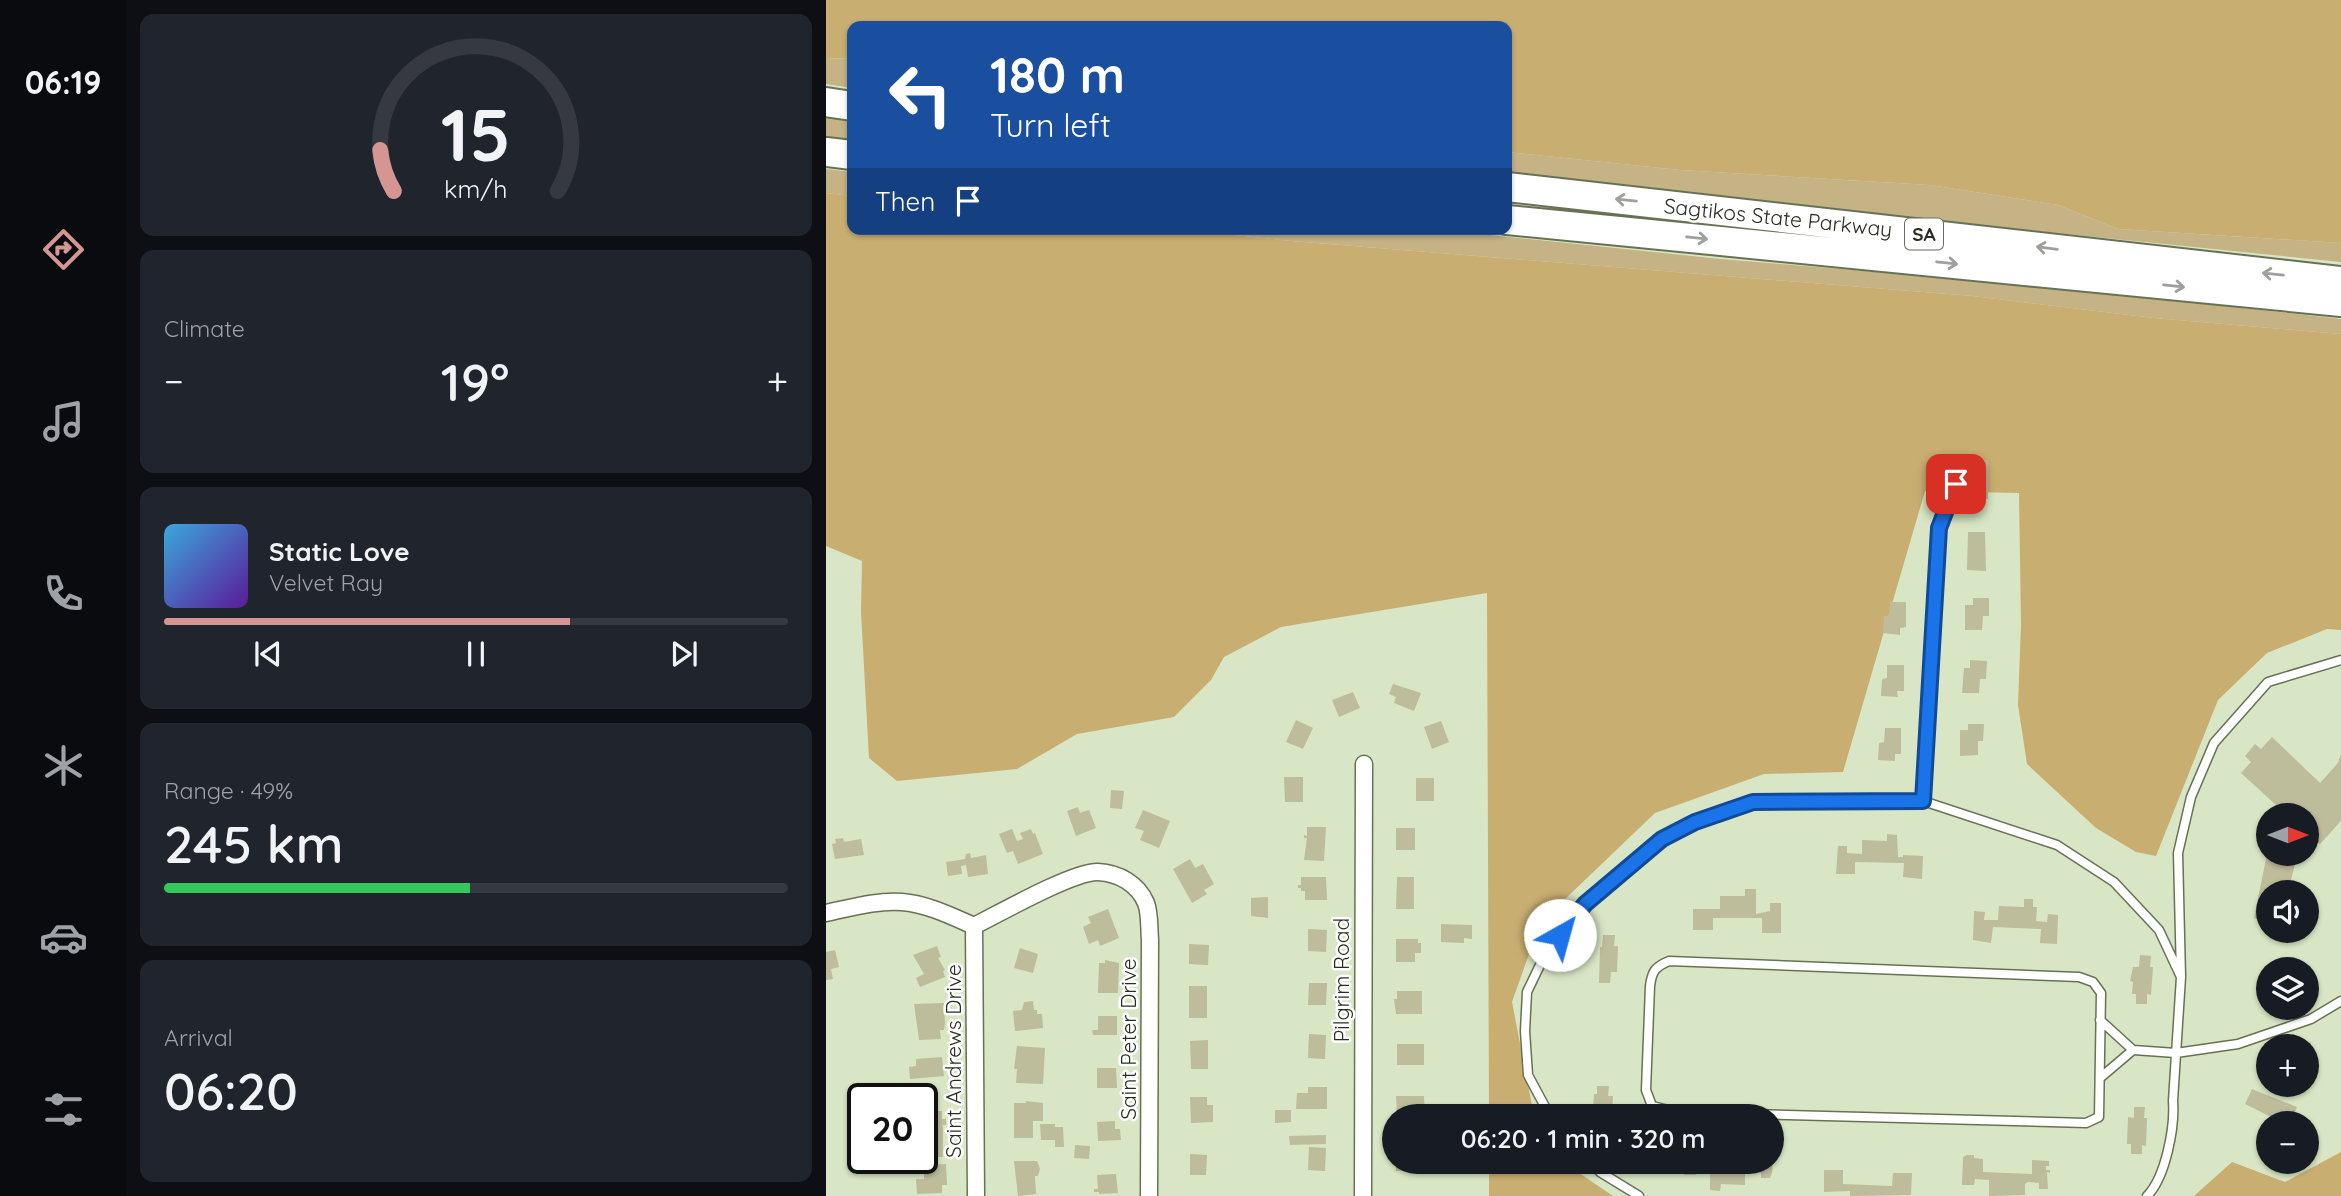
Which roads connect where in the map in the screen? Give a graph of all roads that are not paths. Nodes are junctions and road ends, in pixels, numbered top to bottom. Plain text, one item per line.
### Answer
1 (826, 102) edge
2 (847, 105) edge
3 (826, 152) edge
4 (847, 154) edge
5 (1512, 188) edge
6 (1512, 220) edge
7 (2341, 281) edge
8 (2341, 302) edge
9 (1964, 461) dead end
10 (2341, 660) edge
11 (1364, 764) dead end
12 (1923, 801) junction
13 (826, 913) edge
14 (974, 926) junction
15 (2181, 977) junction
16 (2341, 1001) edge
17 (2100, 1020) junction
18 (2133, 1050) junction
19 (2176, 1053) junction
20 (2100, 1077) junction
21 (1544, 1104) edge
22 (1603, 1174) edge
23 (976, 1196) edge
24 (1149, 1196) edge
25 (1363, 1196) edge
26 (1639, 1196) edge
27 (2147, 1196) edge

1 - 2 highway
3 - 4 highway
7 -> 5 highway, Sagtikos State Parkway / SA
6 -> 8 highway, Sagtikos State Parkway / SA
9 - 12 lane
10 - 15 lane
11 - 25 street, Pilgrim Road
12 - 15 lane
12 - 21 lane
13 - 14 street
14 - 23 street, Saint Andrews Drive
14 - 24 street, Saint Peter Drive
15 - 19 lane
16 - 19 lane
17 - 18 lane
17 - 20 lane
17 - 20 lane
18 - 19 lane
18 - 20 lane
19 - 27 lane
22 - 26 lane

